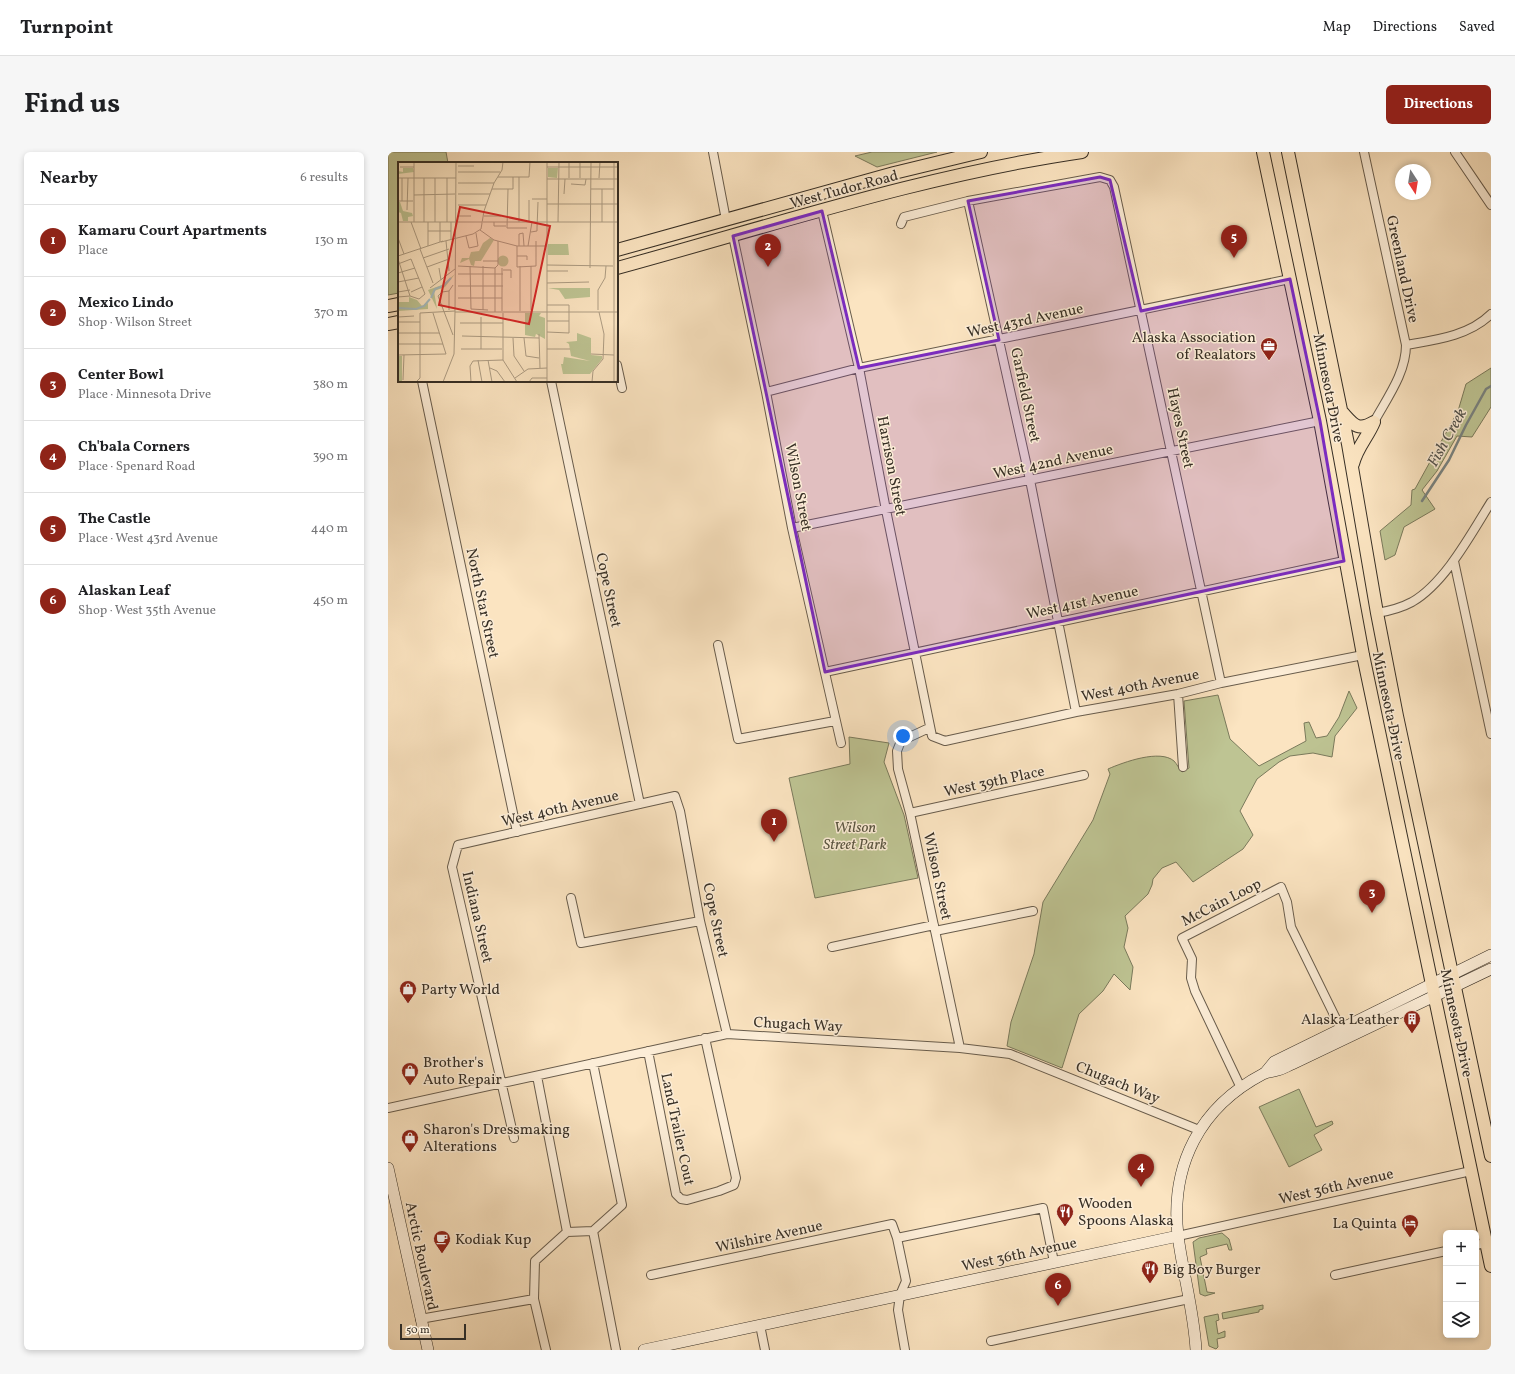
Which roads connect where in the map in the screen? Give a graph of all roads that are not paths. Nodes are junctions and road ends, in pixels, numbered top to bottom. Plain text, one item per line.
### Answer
1 (714, 152) edge
2 (981, 152) edge
3 (1082, 152) edge
4 (1263, 152) edge
5 (1288, 152) edge
6 (1364, 152) edge
7 (1455, 152) edge
8 (814, 195) junction
9 (968, 201) junction
10 (1491, 205) edge
11 (822, 211) junction
12 (726, 220) junction
13 (901, 224) dead end
14 (733, 236) junction
15 (618, 250) edge
16 (645, 260) junction
17 (618, 268) edge
18 (1290, 279) junction
19 (398, 304) edge
20 (388, 306) edge
21 (1141, 311) junction
22 (1491, 314) edge
23 (398, 322) edge
24 (388, 324) edge
25 (999, 340) junction
26 (1406, 345) junction
27 (859, 368) junction
28 (618, 370) edge
29 (422, 382) edge
30 (551, 382) edge
31 (622, 388) dead end
32 (766, 392) junction
33 (1342, 412) junction
34 (1320, 421) junction
35 (1374, 422) junction
36 (1172, 451) junction
37 (1352, 466) junction
38 (1030, 480) junction
39 (1491, 502) edge
40 (886, 510) junction
41 (792, 528) junction
42 (1344, 561) junction
43 (1454, 561) junction
44 (1201, 591) junction
45 (1377, 613) junction
46 (1058, 622) junction
47 (718, 646) dead end
48 (916, 654) junction
49 (1362, 655) junction
50 (825, 672) junction
51 (1221, 683) junction
52 (1178, 694) junction
53 (1076, 712) junction
54 (1489, 715) edge
55 (835, 721) junction
56 (929, 728) junction
57 (1491, 734) edge
58 (841, 743) dead end
59 (1183, 767) dead end
60 (1084, 775) dead end
61 (640, 804) junction
62 (680, 811) joint
63 (910, 814) junction
64 (517, 832) junction
65 (452, 867) joint
66 (571, 898) dead end
67 (1033, 911) dead end
68 (700, 921) junction
69 (934, 928) junction
70 (832, 947) dead end
71 (1491, 956) edge
72 (1491, 969) edge
73 (1453, 974) junction
74 (1432, 984) junction
75 (1456, 987) junction
76 (1435, 997) junction
77 (1341, 1029) junction
78 (727, 1034) junction
79 (705, 1038) junction
80 (960, 1048) junction
81 (648, 1051) junction
82 (594, 1063) junction
83 (1266, 1073) junction
84 (537, 1076) junction
85 (502, 1084) junction
86 (1241, 1088) junction
87 (388, 1108) edge
88 (1199, 1130) junction
89 (514, 1138) dead end
90 (1491, 1156) edge
91 (388, 1168) edge
92 (1471, 1171) junction
93 (593, 1230) junction
94 (567, 1232) junction
95 (1178, 1236) junction
96 (897, 1238) junction
97 (1481, 1244) edge
98 (1443, 1252) edge
99 (1054, 1262) junction
100 (1491, 1266) edge
101 (651, 1275) dead end
102 (1335, 1275) dead end
103 (900, 1294) junction
104 (534, 1299) junction
105 (1189, 1299) junction
106 (420, 1320) junction
107 (760, 1325) junction
108 (991, 1341) dead end
109 (428, 1350) edge
110 (546, 1350) edge
111 (616, 1350) edge
112 (646, 1350) edge
113 (765, 1350) edge
114 (905, 1350) edge
115 (1196, 1350) edge

1 - 12 street
2 - 8 main road, West Tudor Road
3 - 11 main road, West Tudor Road
4 - 18 main road, Minnesota Drive
5 - 33 main road, Minnesota Drive
6 - 26 street, Greenland Drive
7 - 10 street
8 - 12 main road, West Tudor Road
8 - 14 main road
9 - 13 street
9 - 21 street, Hayes Street
9 - 25 street, Garfield Street
11 - 14 main road, West Tudor Road
11 - 27 street, Harrison Street
12 - 15 main road, West Tudor Road
12 - 16 main road
14 - 16 main road, West Tudor Road
14 - 32 street, Wilson Street
16 - 17 main road, West Tudor Road
18 - 21 street, West 43rd Avenue
18 - 34 main road, Minnesota Drive
19 - 20 main road
21 - 25 street, West 43rd Avenue
21 - 36 street, Hayes Street
22 - 26 street
23 - 24 main road
25 - 27 street, West 43rd Avenue
25 - 38 street, Garfield Street
26 - 35 street, Greenland Drive
27 - 32 street, West 43rd Avenue
27 - 40 street, Harrison Street
28 - 31 street
29 - 64 street, North Star Street
30 - 61 street, Cope Street
32 - 41 street, Wilson Street
33 - 35 main road
33 - 37 main road, Minnesota Drive
34 - 36 street, West 42nd Avenue
34 - 42 main road, Minnesota Drive
35 - 37 main road
36 - 38 street, West 42nd Avenue
36 - 44 street, Hayes Street
37 - 45 main road, Minnesota Drive
38 - 40 street, West 42nd Avenue
38 - 46 street, Garfield Street
39 - 43 street
40 - 41 street, West 42nd Avenue
40 - 48 street, Harrison Street
41 - 50 street, Wilson Street
42 - 44 street, West 41st Avenue
42 - 49 main road, Minnesota Drive
43 - 45 street
43 - 54 street
44 - 46 street, West 41st Avenue
44 - 51 street, Hayes Street
45 - 73 main road, Minnesota Drive
46 - 48 street, West 41st Avenue
46 - 53 street, Garfield Street
47 - 55 street
48 - 50 street, West 41st Avenue
48 - 56 street, Harrison Street
49 - 51 street, West 40th Avenue
49 - 74 main road, Minnesota Drive
50 - 55 street, Wilson Street
51 - 52 street, West 40th Avenue
52 - 53 street, West 40th Avenue
52 - 59 street
53 - 56 street, West 40th Avenue
54 - 57 street
55 - 58 street, Wilson Street
56 - 63 street, Wilson Street
60 - 63 street, West 39th Place
61 - 62 street, West 40th Avenue
61 - 64 street, West 40th Avenue
62 - 68 street, Cope Street
63 - 69 street, Wilson Street
64 - 65 street, West 40th Avenue
65 - 85 street, Indiana Street
66 - 68 street
67 - 69 street
68 - 78 street, Cope Street
69 - 70 street
69 - 80 street, Wilson Street
71 - 73 main road
72 - 75 main road
73 - 74 main road
73 - 75 main road, Minnesota Drive
74 - 76 main road, Minnesota Drive
74 - 77 main road
75 - 76 main road
75 - 90 main road, Minnesota Drive
76 - 83 main road
76 - 92 main road, Minnesota Drive
77 - 83 main road
77 - 86 street, McCain Loop
78 - 79 street, Chugach Way
78 - 80 street, Chugach Way
79 - 81 street, Chugach Way
79 - 81 street, Land Trailer Cout
80 - 88 street, Chugach Way
81 - 82 street, Chugach Way
82 - 84 street, Chugach Way
82 - 93 street
83 - 86 main road
84 - 85 street, Chugach Way
84 - 94 street
85 - 87 street, Chugach Way
85 - 89 street, Indiana Street
86 - 88 main road
88 - 95 main road
91 - 106 main road, Arctic Boulevard
92 - 95 street, West 36th Avenue
92 - 97 main road, Minnesota Drive
93 - 94 street
93 - 111 street
94 - 104 street
95 - 99 main road, West 36th Avenue
95 - 105 main road
96 - 99 street
96 - 101 street, Wilshire Avenue
96 - 103 street
97 - 100 main road, Minnesota Drive
98 - 102 street
99 - 103 main road, West 36th Avenue
103 - 107 main road, West 36th Avenue
103 - 114 street
104 - 106 street
104 - 110 street
105 - 108 street
105 - 115 main road
106 - 109 main road, Arctic Boulevard
107 - 112 main road, West 36th Avenue
107 - 113 street

